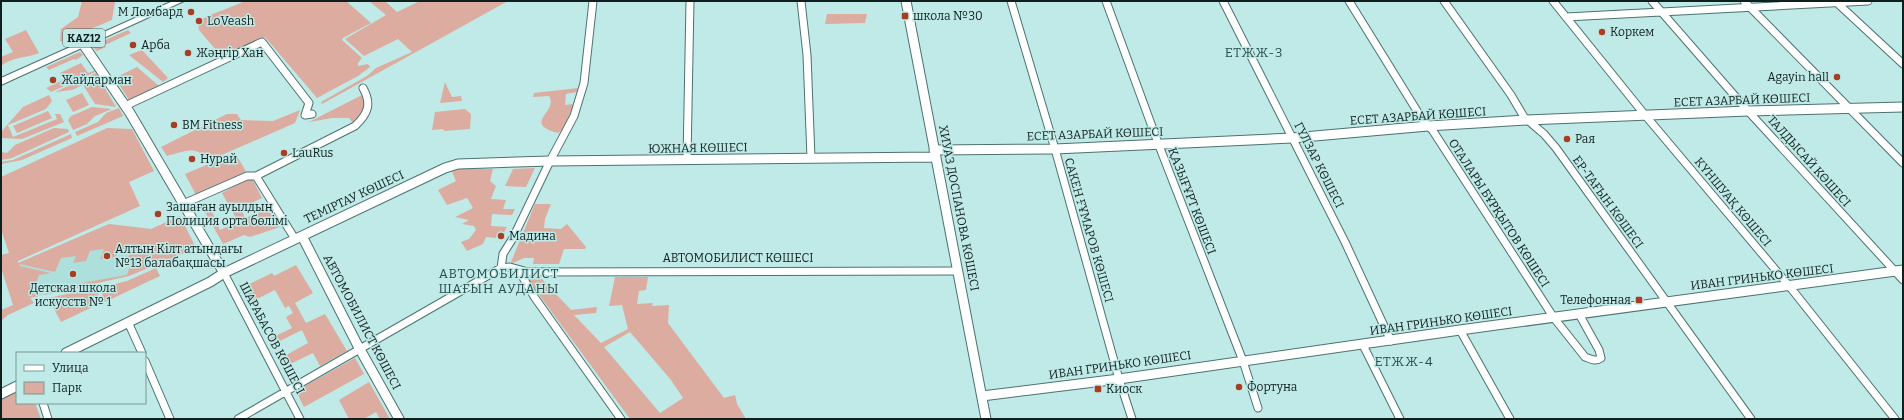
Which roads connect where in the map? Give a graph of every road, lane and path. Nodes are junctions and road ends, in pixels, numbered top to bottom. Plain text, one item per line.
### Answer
1 (593, 1) edge
2 (690, 1) edge
3 (801, 1) edge
4 (906, 1) edge
5 (1011, 1) edge
6 (1106, 1) edge
7 (1223, 1) edge
8 (1349, 1) edge
9 (1444, 1) edge
10 (1553, 1) edge
11 (1652, 1) edge
12 (1744, 1) edge
13 (1868, 1) edge
14 (173, 2) edge
15 (1835, 2) edge
16 (1750, 7) junction
17 (1661, 12) junction
18 (1566, 16) junction
19 (83, 44) junction
20 (1903, 64) edge
21 (1, 75) edge
22 (1, 82) edge
23 (363, 88) dead end
24 (125, 106) junction
25 (1903, 107) edge
26 (1849, 110) junction
27 (1748, 111) junction
28 (312, 114) dead end
29 (1645, 115) junction
30 (1527, 120) junction
31 (1428, 126) junction
32 (1292, 138) junction
33 (1158, 143) junction
34 (1055, 149) junction
35 (935, 154) junction
36 (810, 158) junction
37 (687, 160) junction
38 (550, 161) junction
39 (1903, 163) edge
40 (462, 164) joint
41 (256, 176) junction
42 (183, 204) junction
43 (299, 237) junction
44 (498, 269) junction
45 (519, 271) junction
46 (958, 271) junction
47 (1899, 271) edge
48 (224, 273) junction
49 (1903, 280) edge
50 (1790, 287) junction
51 (1667, 302) junction
52 (1578, 314) junction
53 (1554, 318) junction
54 (128, 322) junction
55 (1460, 330) junction
56 (1392, 341) junction
57 (1363, 345) junction
58 (360, 349) junction
59 (68, 352) edge
60 (142, 352) edge
61 (1243, 361) junction
62 (146, 363) edge
63 (1119, 379) junction
64 (16, 386) edge
65 (287, 391) junction
66 (1, 394) edge
67 (982, 396) junction
68 (42, 404) edge
69 (1258, 408) dead end
70 (48, 419) edge
71 (170, 419) edge
72 (238, 419) edge
73 (300, 419) edge
74 (399, 419) edge
75 (621, 419) edge
76 (986, 419) edge
77 (1132, 419) edge
78 (1400, 419) edge
79 (1510, 419) edge
80 (1751, 419) edge
81 (1895, 419) edge

1 - 38 street
2 - 37 street
3 - 36 street
4 - 35 street, ХИУАЗ ДОСПАНОВА КӨШЕСІ
5 - 34 street, САКЕН ҒҰМАРОВ КӨШЕСІ
6 - 33 street, ҚАЗЫҒҰРТ КӨШЕСІ
7 - 32 street, ГҮЛЗАР КӨШЕСІ
8 - 31 street, ОТАЛАРЫ БҰРҚЫТОВ КӨШЕСІ
9 - 30 street, ЕР-ТАҒЫН КӨШЕСІ
10 - 18 street, КҮНШУАҚ КӨШЕСІ
11 - 17 street, ТАЛДЫСАЙ КӨШЕСІ
12 - 16 street
13 - 15 street
14 - 19 main road, KAZ12
14 - 21 main road, KAZ12
15 - 16 street
15 - 20 street
16 - 17 street
16 - 26 street
17 - 18 street
17 - 27 street, ТАЛДЫСАЙ КӨШЕСІ
18 - 29 street, КҮНШУАҚ КӨШЕСІ
19 - 22 main road, KAZ12
19 - 24 street, ШАРАБАСОВ КӨШЕСІ
23 - 41 street
24 - 28 street
24 - 42 street, ШАРАБАСОВ КӨШЕСІ
25 - 26 street, ЕСЕТ АЗАРБАЙ КӨШЕСІ
26 - 27 street, ЕСЕТ АЗАРБАЙ КӨШЕСІ
26 - 39 street
27 - 29 street, ЕСЕТ АЗАРБАЙ КӨШЕСІ
27 - 47 street, ТАЛДЫСАЙ КӨШЕСІ
29 - 30 street, ЕСЕТ АЗАРБАЙ КӨШЕСІ
29 - 50 street, КҮНШУАҚ КӨШЕСІ
30 - 31 street, ЕСЕТ АЗАРБАЙ КӨШЕСІ
30 - 51 street, ЕР-ТАҒЫН КӨШЕСІ
31 - 32 street, ЕСЕТ АЗАРБАЙ КӨШЕСІ
31 - 53 street, ОТАЛАРЫ БҰРҚЫТОВ КӨШЕСІ
32 - 33 street, ЕСЕТ АЗАРБАЙ КӨШЕСІ
32 - 56 street, ГҮЛЗАР КӨШЕСІ
33 - 34 street, ЕСЕТ АЗАРБАЙ КӨШЕСІ
33 - 61 street, ҚАЗЫҒҰРТ КӨШЕСІ
34 - 35 street, ЕСЕТ АЗАРБАЙ КӨШЕСІ
34 - 63 street, САКЕН ҒҰМАРОВ КӨШЕСІ
35 - 36 street, ЮЖНАЯ КӨШЕСІ
35 - 46 street, ХИУАЗ ДОСПАНОВА КӨШЕСІ
36 - 37 street, ЮЖНАЯ КӨШЕСІ
37 - 38 street, ЮЖНАЯ КӨШЕСІ
38 - 40 street, ЮЖНАЯ КӨШЕСІ
38 - 44 street
40 - 43 street, ТЕМІРТАУ КӨШЕСІ
41 - 42 street
41 - 43 street, АВТОМОБИЛИСТ КӨШЕСІ
42 - 48 street, ШАРАБАСОВ КӨШЕСІ
43 - 48 street, ТЕМІРТАУ КӨШЕСІ
43 - 58 street, АВТОМОБИЛИСТ КӨШЕСІ
44 - 45 street, АВТОМОБИЛИСТ КӨШЕСІ
44 - 58 street
45 - 46 street, АВТОМОБИЛИСТ КӨШЕСІ
45 - 75 street
46 - 67 street, ХИУАЗ ДОСПАНОВА КӨШЕСІ
47 - 49 street, ТАЛДЫСАЙ КӨШЕСІ
47 - 50 street, ИВАН ГРИНЬКО КӨШЕСІ
48 - 54 street, ТЕМІРТАУ КӨШЕСІ
48 - 65 street, ШАРАБАСОВ КӨШЕСІ
50 - 51 street, ИВАН ГРИНЬКО КӨШЕСІ
50 - 81 street, КҮНШУАҚ КӨШЕСІ
51 - 52 street, ИВАН ГРИНЬКО КӨШЕСІ
51 - 80 street, ЕР-ТАҒЫН КӨШЕСІ
52 - 53 street, ИВАН ГРИНЬКО КӨШЕСІ
52 - 53 street, ОТАЛАРЫ БҰРҚЫТОВ КӨШЕСІ
53 - 55 street, ИВАН ГРИНЬКО КӨШЕСІ
54 - 59 street, ТЕМІРТАУ КӨШЕСІ
54 - 60 street
55 - 56 street, ИВАН ГРИНЬКО КӨШЕСІ
55 - 79 street
56 - 57 street, ИВАН ГРИНЬКО КӨШЕСІ
57 - 61 street, ИВАН ГРИНЬКО КӨШЕСІ
57 - 78 street
58 - 65 street
58 - 74 street, АВТОМОБИЛИСТ КӨШЕСІ
61 - 63 street, ИВАН ГРИНЬКО КӨШЕСІ
61 - 69 street, ҚАЗЫҒҰРТ КӨШЕСІ
62 - 71 street
63 - 67 street, ИВАН ГРИНЬКО КӨШЕСІ
63 - 77 street, САКЕН ҒҰМАРОВ КӨШЕСІ
64 - 66 street
65 - 72 street
65 - 73 street, ШАРАБАСОВ КӨШЕСІ
67 - 76 street, ХИУАЗ ДОСПАНОВА КӨШЕСІ
68 - 70 street

